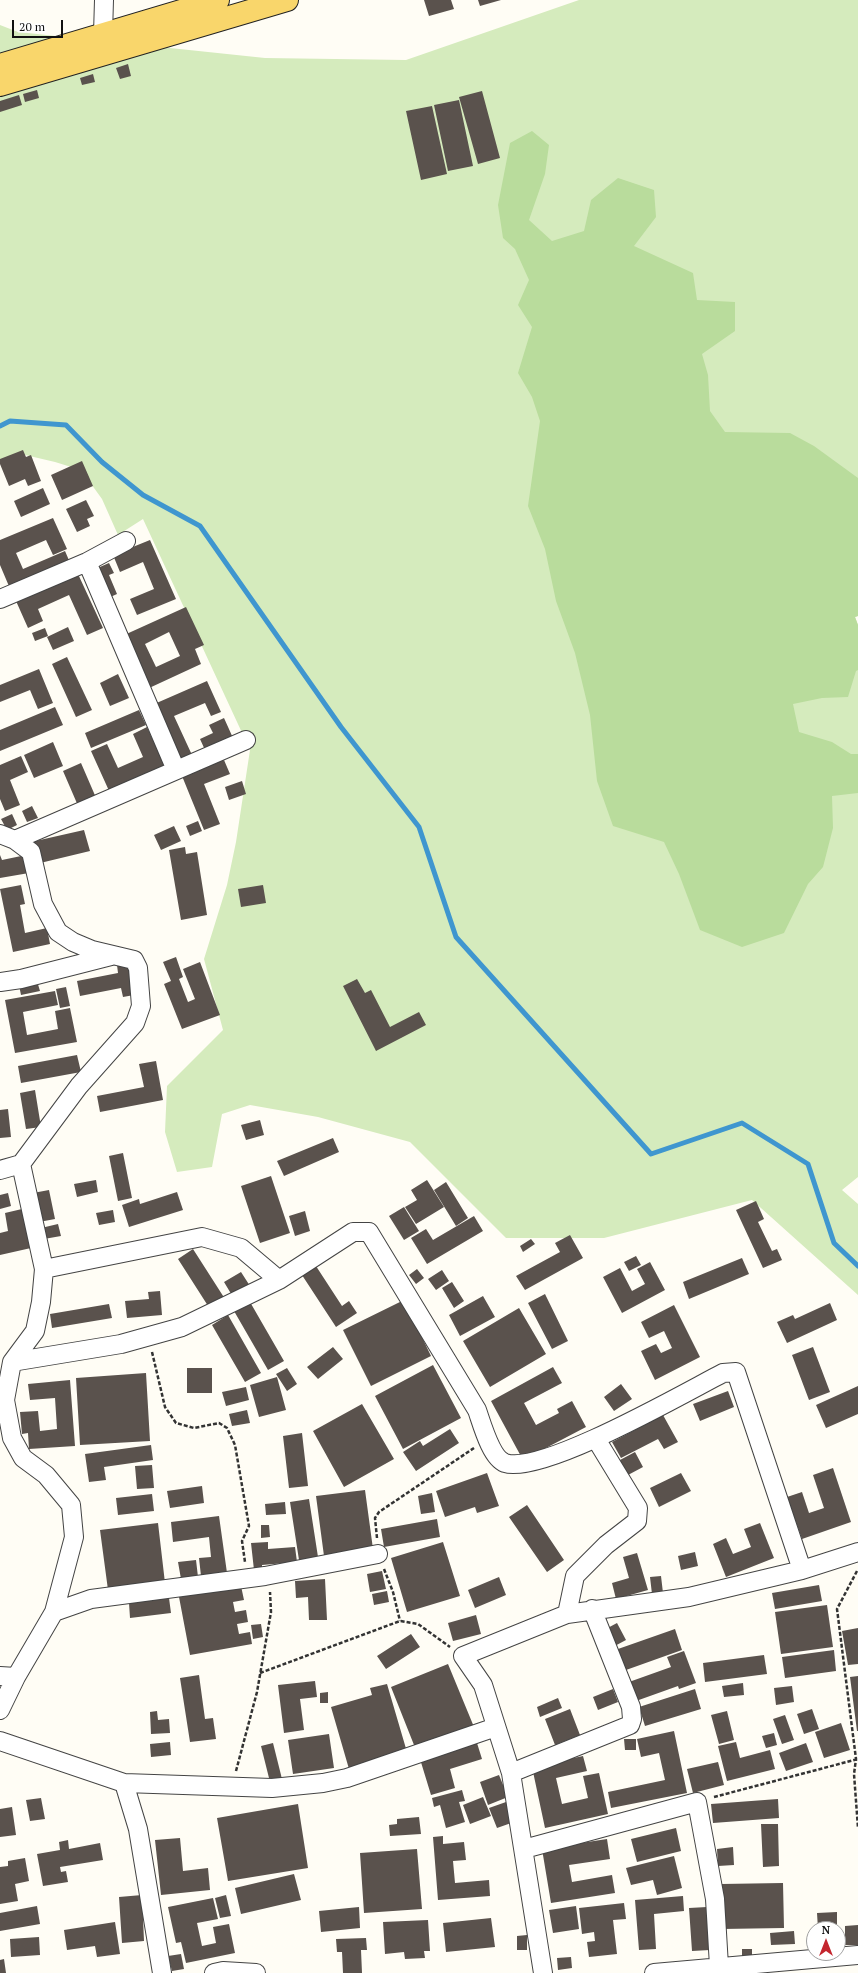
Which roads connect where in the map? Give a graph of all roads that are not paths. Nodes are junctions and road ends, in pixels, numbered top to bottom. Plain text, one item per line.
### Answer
1 (104, 0) edge
2 (218, 0) edge
3 (287, 0) edge
4 (103, 34) junction
5 (0, 65) edge
6 (0, 85) edge
7 (126, 541) dead end
8 (87, 562) junction
9 (0, 598) edge
10 (246, 740) dead end
11 (176, 770) junction
12 (7, 837) edge
13 (113, 955) junction
14 (0, 982) edge
15 (21, 1164) junction
16 (0, 1170) edge
17 (44, 1269) junction
18 (279, 1280) junction
19 (12, 1362) junction
20 (596, 1439) junction
21 (858, 1552) edge
22 (378, 1554) road end
23 (802, 1570) junction
24 (592, 1610) junction
25 (54, 1612) junction
26 (566, 1614) junction
27 (8, 1676) edge
28 (0, 1710) edge
29 (496, 1727) junction
30 (0, 1741) edge
31 (511, 1772) junction
32 (124, 1783) junction
33 (524, 1849) junction
34 (858, 1955) edge
35 (719, 1966) junction
36 (678, 1972) edge
37 (162, 1973) edge
38 (214, 1973) edge
39 (256, 1973) edge
40 (543, 1973) edge
41 (654, 1973) edge

1 - 4 street
2 - 4 main road
3 - 6 main road
4 - 5 main road
7 - 8 street
8 - 9 street
8 - 11 street
10 - 11 street
11 - 12 street
12 - 13 street
13 - 14 street
13 - 15 street
15 - 16 street
15 - 17 street
17 - 18 street
17 - 19 street
18 - 19 street
18 - 20 street
19 - 25 street
20 - 23 street
20 - 26 street
21 - 23 street
22 - 25 street
23 - 24 street
24 - 26 street
24 - 31 street
25 - 27 street
26 - 29 street
27 - 28 street
29 - 31 street
29 - 32 street
30 - 32 street
31 - 33 street
32 - 37 street
33 - 35 street
33 - 40 street
34 - 35 street
35 - 36 street
36 - 41 street
38 - 39 street

